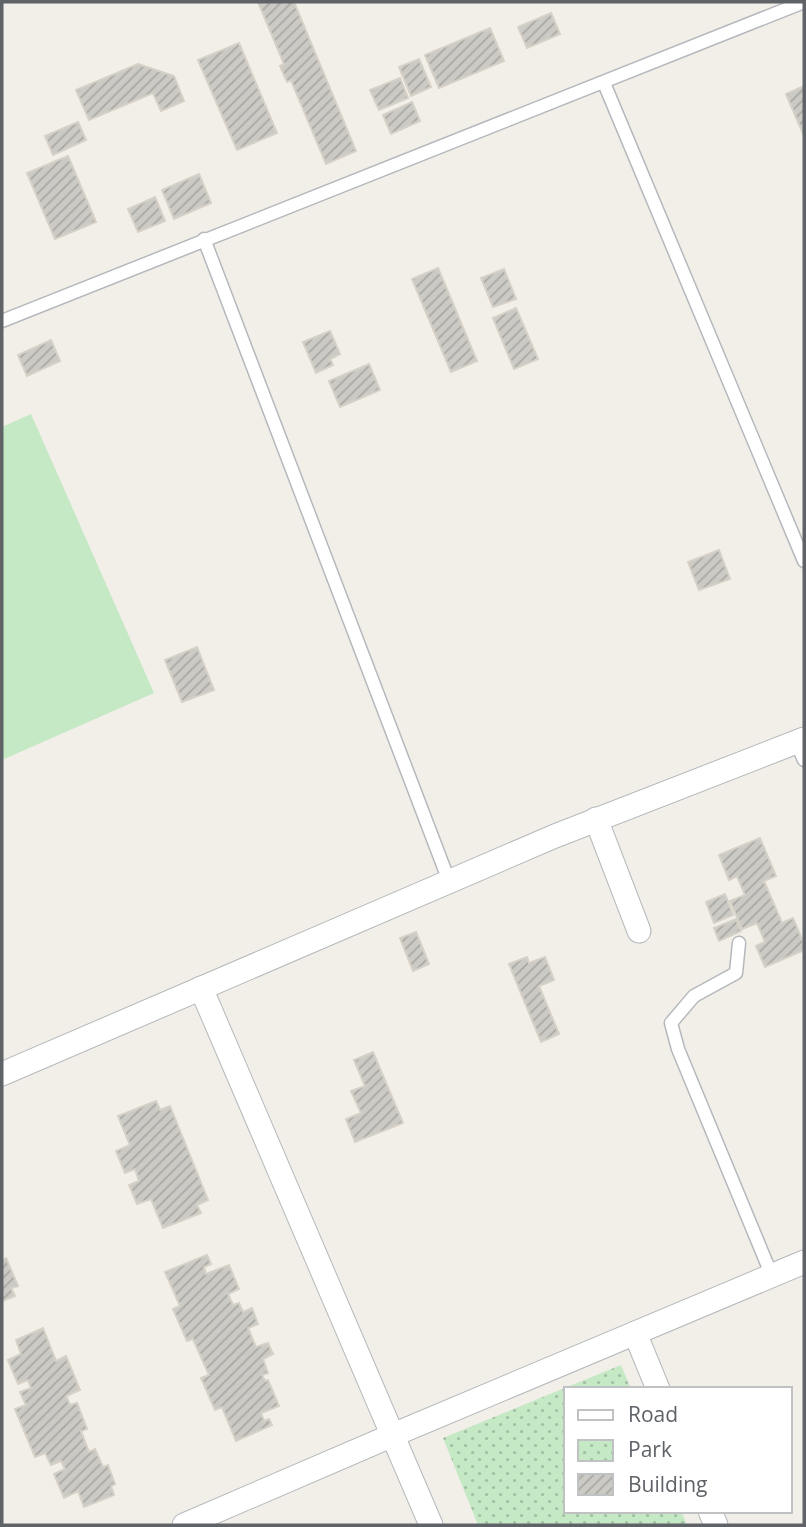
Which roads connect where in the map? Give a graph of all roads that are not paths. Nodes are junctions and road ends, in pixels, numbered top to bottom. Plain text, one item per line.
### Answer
1 (804, 2) edge
2 (604, 83) junction
3 (204, 239) junction
4 (2, 321) edge
5 (804, 561) edge
6 (802, 747) edge
7 (596, 819) junction
8 (450, 881) junction
9 (639, 931) dead end
10 (739, 943) dead end
11 (201, 988) junction
12 (2, 1074) edge
13 (804, 1262) edge
14 (772, 1276) junction
15 (635, 1333) junction
16 (657, 1387) edge
17 (393, 1434) junction
18 (184, 1525) edge
19 (431, 1525) edge

1 - 2 lane
2 - 3 lane
2 - 5 lane
3 - 4 lane
3 - 8 lane
6 - 7 street
7 - 8 street
7 - 9 street
8 - 11 street
10 - 14 lane
11 - 12 street
11 - 17 street
13 - 14 street
14 - 15 street
15 - 16 street
15 - 17 street
17 - 18 street
17 - 19 street

